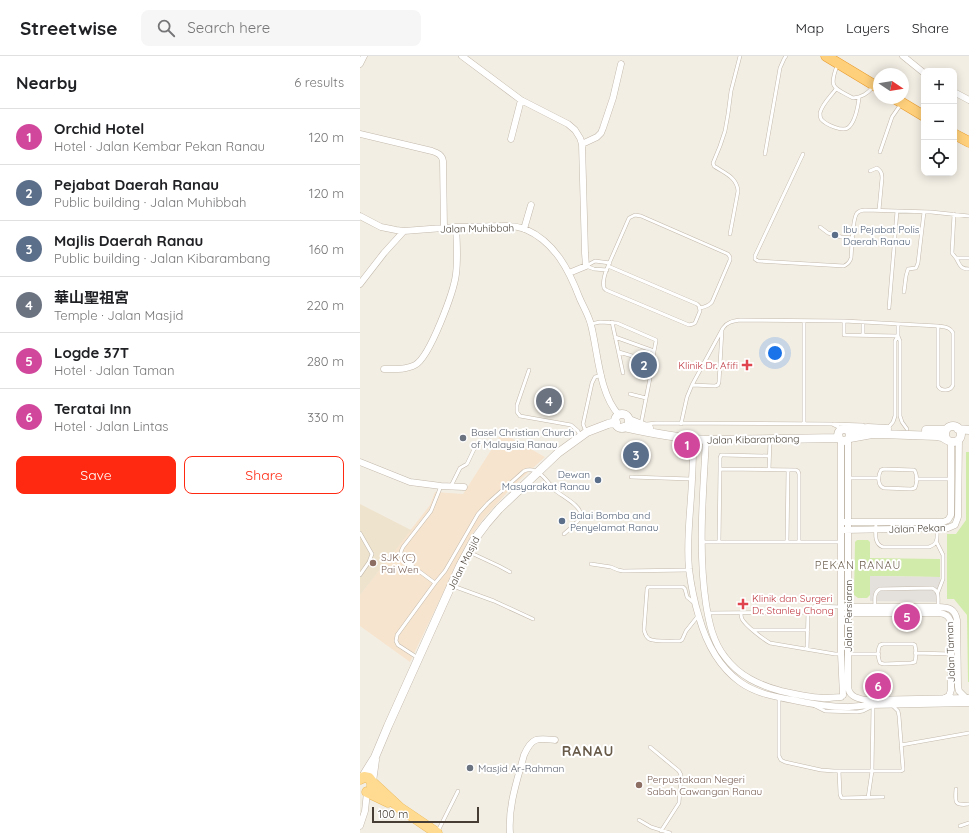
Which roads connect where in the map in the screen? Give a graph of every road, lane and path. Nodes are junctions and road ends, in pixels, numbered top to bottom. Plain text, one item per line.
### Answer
1 (364, 56) edge
2 (462, 56) edge
3 (740, 56) edge
4 (786, 56) edge
5 (826, 56) edge
6 (903, 56) edge
7 (360, 64) edge
8 (621, 64) dead end
9 (838, 64) junction
10 (921, 71) edge
11 (873, 85) edge
12 (836, 89) junction
13 (873, 90) edge
14 (957, 94) edge
15 (859, 98) junction
16 (521, 100) junction
17 (969, 100) edge
18 (897, 104) edge
19 (904, 104) edge
20 (921, 114) edge
21 (360, 134) edge
22 (957, 136) edge
23 (511, 139) dead end
24 (969, 142) edge
25 (582, 144) junction
26 (880, 152) dead end
27 (765, 154) dead end
28 (803, 154) dead end
29 (870, 171) dead end
30 (530, 205) dead end
31 (879, 210) junction
32 (897, 211) junction
33 (924, 212) junction
34 (954, 214) junction
35 (360, 216) edge
36 (969, 216) edge
37 (456, 227) junction
38 (820, 227) dead end
39 (444, 228) junction
40 (524, 229) junction
41 (404, 231) junction
42 (730, 234) dead end
43 (853, 238) junction
44 (956, 258) junction
45 (969, 258) edge
46 (586, 266) junction
47 (608, 267) junction
48 (969, 269) edge
49 (569, 273) junction
50 (360, 284) edge
51 (904, 292) dead end
52 (700, 308) junction
53 (889, 308) dead end
54 (804, 321) junction
55 (844, 321) junction
56 (612, 322) junction
57 (864, 322) junction
58 (591, 324) junction
59 (898, 324) junction
60 (938, 326) junction
61 (723, 328) junction
62 (863, 335) junction
63 (898, 336) junction
64 (615, 337) junction
65 (654, 351) junction
66 (619, 352) junction
67 (652, 362) junction
68 (384, 369) dead end
69 (529, 370) dead end
70 (623, 373) dead end
71 (602, 376) junction
72 (692, 385) junction
73 (630, 394) dead end
74 (646, 398) junction
75 (618, 418) junction
76 (627, 424) junction
77 (681, 424) junction
78 (804, 424) junction
79 (832, 424) junction
80 (640, 425) junction
81 (883, 429) junction
82 (907, 429) junction
83 (958, 429) junction
84 (946, 430) junction
85 (969, 430) edge
86 (584, 434) junction
87 (669, 435) junction
88 (844, 436) junction
89 (969, 438) edge
90 (693, 439) junction
91 (770, 439) junction
92 (706, 440) junction
93 (953, 440) junction
94 (477, 443) dead end
95 (770, 456) junction
96 (360, 462) edge
97 (720, 469) junction
98 (769, 470) junction
99 (788, 470) junction
100 (538, 472) junction
101 (631, 477) dead end
102 (848, 478) junction
103 (879, 478) junction
104 (692, 479) junction
105 (704, 479) junction
106 (916, 479) junction
107 (951, 479) junction
108 (958, 479) junction
109 (441, 486) junction
110 (451, 486) junction
111 (464, 486) dead end
112 (841, 522) junction
113 (848, 522) junction
114 (876, 522) junction
115 (938, 525) junction
116 (876, 529) junction
117 (841, 530) junction
118 (848, 530) junction
119 (360, 532) edge
120 (564, 534) dead end
121 (936, 541) junction
122 (701, 542) junction
123 (719, 542) junction
124 (787, 542) junction
125 (798, 542) junction
126 (841, 542) junction
127 (467, 552) junction
128 (591, 564) dead end
129 (689, 570) junction
130 (510, 572) dead end
131 (360, 575) edge
132 (435, 582) junction
133 (451, 585) junction
134 (938, 592) junction
135 (695, 604) junction
136 (938, 607) junction
137 (841, 610) junction
138 (848, 610) junction
139 (876, 610) junction
140 (808, 612) junction
141 (708, 613) junction
142 (741, 613) junction
143 (698, 616) junction
144 (533, 619) dead end
145 (753, 630) junction
146 (808, 630) junction
147 (808, 649) junction
148 (915, 653) junction
149 (841, 654) junction
150 (848, 654) junction
151 (879, 654) junction
152 (954, 654) junction
153 (418, 659) junction
154 (851, 695) junction
155 (842, 696) junction
156 (779, 698) junction
157 (945, 698) junction
158 (968, 699) edge
159 (812, 704) junction
160 (891, 704) junction
161 (905, 704) junction
162 (876, 705) junction
163 (848, 707) junction
164 (899, 716) junction
165 (969, 733) edge
166 (555, 740) dead end
167 (901, 745) junction
168 (650, 747) dead end
169 (376, 757) junction
170 (839, 771) junction
171 (872, 771) junction
172 (361, 778) edge
173 (372, 782) junction
174 (956, 789) dead end
175 (363, 791) edge
176 (458, 791) dead end
177 (883, 797) dead end
178 (868, 798) junction
179 (360, 804) edge
180 (969, 804) edge
181 (400, 808) junction
182 (640, 820) dead end
183 (969, 823) edge
184 (360, 826) edge
185 (960, 826) dead end
186 (661, 831) junction
187 (437, 833) edge
188 (510, 833) edge
189 (670, 833) edge

1 - 7 street
2 - 16 street
3 - 42 lane
4 - 27 lane
5 - 9 highway
6 - 10 street
8 - 25 street
9 - 11 highway
9 - 12 lane
12 - 15 lane
12 - 15 lane
13 - 15 lane
14 - 17 street
16 - 23 street
16 - 25 street
18 - 26 lane
19 - 20 highway
21 - 39 street
22 - 24 highway
25 - 46 street
28 - 43 lane
29 - 31 lane
30 - 40 street
31 - 32 lane
31 - 43 lane
32 - 33 lane
32 - 53 lane
33 - 34 lane
33 - 51 lane
34 - 36 lane
34 - 44 lane
35 - 41 street, Jalan Muhibbah
37 - 39 street, Jalan Muhibbah
37 - 40 street, Jalan Muhibbah
37 - 68 street
38 - 43 lane
39 - 41 street, Jalan Muhibbah
40 - 49 street, Jalan Muhibbah
41 - 50 street
44 - 45 lane
44 - 48 lane
46 - 47 lane
46 - 47 lane
46 - 49 street
47 - 52 lane
47 - 52 lane
47 - 52 lane
49 - 58 street, Jalan Muhibbah
54 - 55 lane
54 - 61 lane
54 - 78 lane
55 - 57 lane
55 - 62 lane
56 - 58 lane
56 - 64 lane
56 - 65 lane
57 - 59 lane
57 - 62 lane
58 - 71 street, Jalan Muhibbah
59 - 60 lane
59 - 63 lane
60 - 60 lane
61 - 72 lane
61 - 72 lane
62 - 63 lane
63 - 81 lane
63 - 82 lane
64 - 65 lane
64 - 66 lane
65 - 67 lane
66 - 67 lane
66 - 70 lane
67 - 74 lane
69 - 86 lane
71 - 75 street, Jalan Muhibbah
71 - 86 lane
72 - 77 lane
73 - 74 lane
74 - 80 lane
75 - 76 street
75 - 76 street
75 - 86 street, Jalan Masjid
76 - 80 street, Jalan Kibarambang
76 - 87 street, Jalan Kibarambang
77 - 78 lane
77 - 80 lane
78 - 79 lane
79 - 81 lane
79 - 88 lane
80 - 87 street, Jalan Kibarambang
81 - 82 street, Jalan Kibarambang
81 - 88 street, Jalan Kibarambang
82 - 84 street, Jalan Kibarambang
83 - 84 street
83 - 85 street
83 - 93 street
84 - 93 street
86 - 100 street, Jalan Masjid
87 - 90 street, Jalan Kibarambang
88 - 91 street, Jalan Kibarambang
88 - 93 street, Jalan Kibarambang
88 - 102 street, Jalan Persiaran
88 - 112 street, Jalan Persiaran
89 - 93 street, Jalan Kibarambang
90 - 92 street, Jalan Kibarambang
90 - 104 street
91 - 92 street, Jalan Kibarambang
91 - 95 lane
92 - 105 street
93 - 107 street, Jalan Pekan
93 - 108 street, Jalan Pekan
94 - 110 lane
95 - 97 lane
95 - 98 lane
96 - 109 street
97 - 98 lane
97 - 123 lane
98 - 99 lane
99 - 124 lane
99 - 125 lane
100 - 120 lane
100 - 127 street, Jalan Masjid
100 - 132 lane
101 - 104 lane
102 - 103 lane
102 - 113 street, Jalan Persiaran
103 - 106 lane
103 - 106 lane
104 - 105 street
104 - 129 street
105 - 122 street
106 - 107 lane
107 - 108 lane
107 - 115 street, Jalan Pekan
108 - 115 street, Jalan Pekan
109 - 110 street
109 - 132 lane
110 - 111 street
112 - 113 street, Jalan Pekan
112 - 117 street, Jalan Persiaran
113 - 114 street, Jalan Pekan
113 - 118 street, Jalan Persiaran
114 - 115 street, Jalan Pekan
114 - 116 lane
115 - 116 street, Jalan Pekan
115 - 121 lane
116 - 118 street, Jalan Pekan
116 - 121 lane
117 - 118 street, Jalan Pekan
117 - 126 street, Jalan Persiaran
118 - 138 street, Jalan Persiaran
119 - 131 lane
121 - 134 lane
122 - 123 lane
122 - 141 street
123 - 124 lane
124 - 125 lane
125 - 126 lane
126 - 137 street, Jalan Persiaran
127 - 130 lane
127 - 133 street, Jalan Masjid
128 - 129 lane
129 - 135 street
132 - 153 lane
133 - 144 lane
133 - 153 street, Jalan Masjid
134 - 136 lane
134 - 139 lane
135 - 143 street
135 - 143 lane
136 - 139 street, Jalan Taman
136 - 152 street, Jalan Taman
137 - 138 street, Jalan Taman
137 - 140 lane
137 - 149 street, Jalan Persiaran
138 - 139 street, Jalan Taman
138 - 150 street, Jalan Persiaran
139 - 152 street, Jalan Taman
140 - 142 lane
140 - 146 lane
141 - 142 lane
141 - 155 street
142 - 145 lane
143 - 156 street
145 - 146 lane
145 - 147 lane
146 - 147 lane
147 - 149 lane
148 - 151 lane
148 - 151 lane
148 - 152 lane
149 - 155 street, Jalan Persiaran
150 - 151 lane
150 - 154 street, Jalan Persiaran
152 - 157 street, Jalan Taman
152 - 158 street, Jalan Taman
153 - 169 street, Jalan Masjid
154 - 155 street
154 - 157 street
154 - 163 street
155 - 163 street
156 - 159 street
156 - 170 lane
157 - 158 street
158 - 161 street
159 - 162 lane
159 - 163 street
160 - 161 street
160 - 162 street
160 - 164 lane
161 - 164 lane
162 - 163 street
162 - 171 lane
164 - 167 lane
165 - 167 lane
166 - 188 street
167 - 171 lane
168 - 186 lane
169 - 172 street, Jalan Masjid
169 - 173 street, Jalan Masjid
170 - 171 lane
170 - 178 lane
171 - 178 lane
172 - 173 main road
173 - 175 main road
173 - 181 main road
174 - 180 lane
175 - 179 street
175 - 181 main road
175 - 184 street
176 - 187 lane
177 - 178 lane
181 - 187 main road
182 - 186 lane
183 - 185 lane
186 - 189 lane

